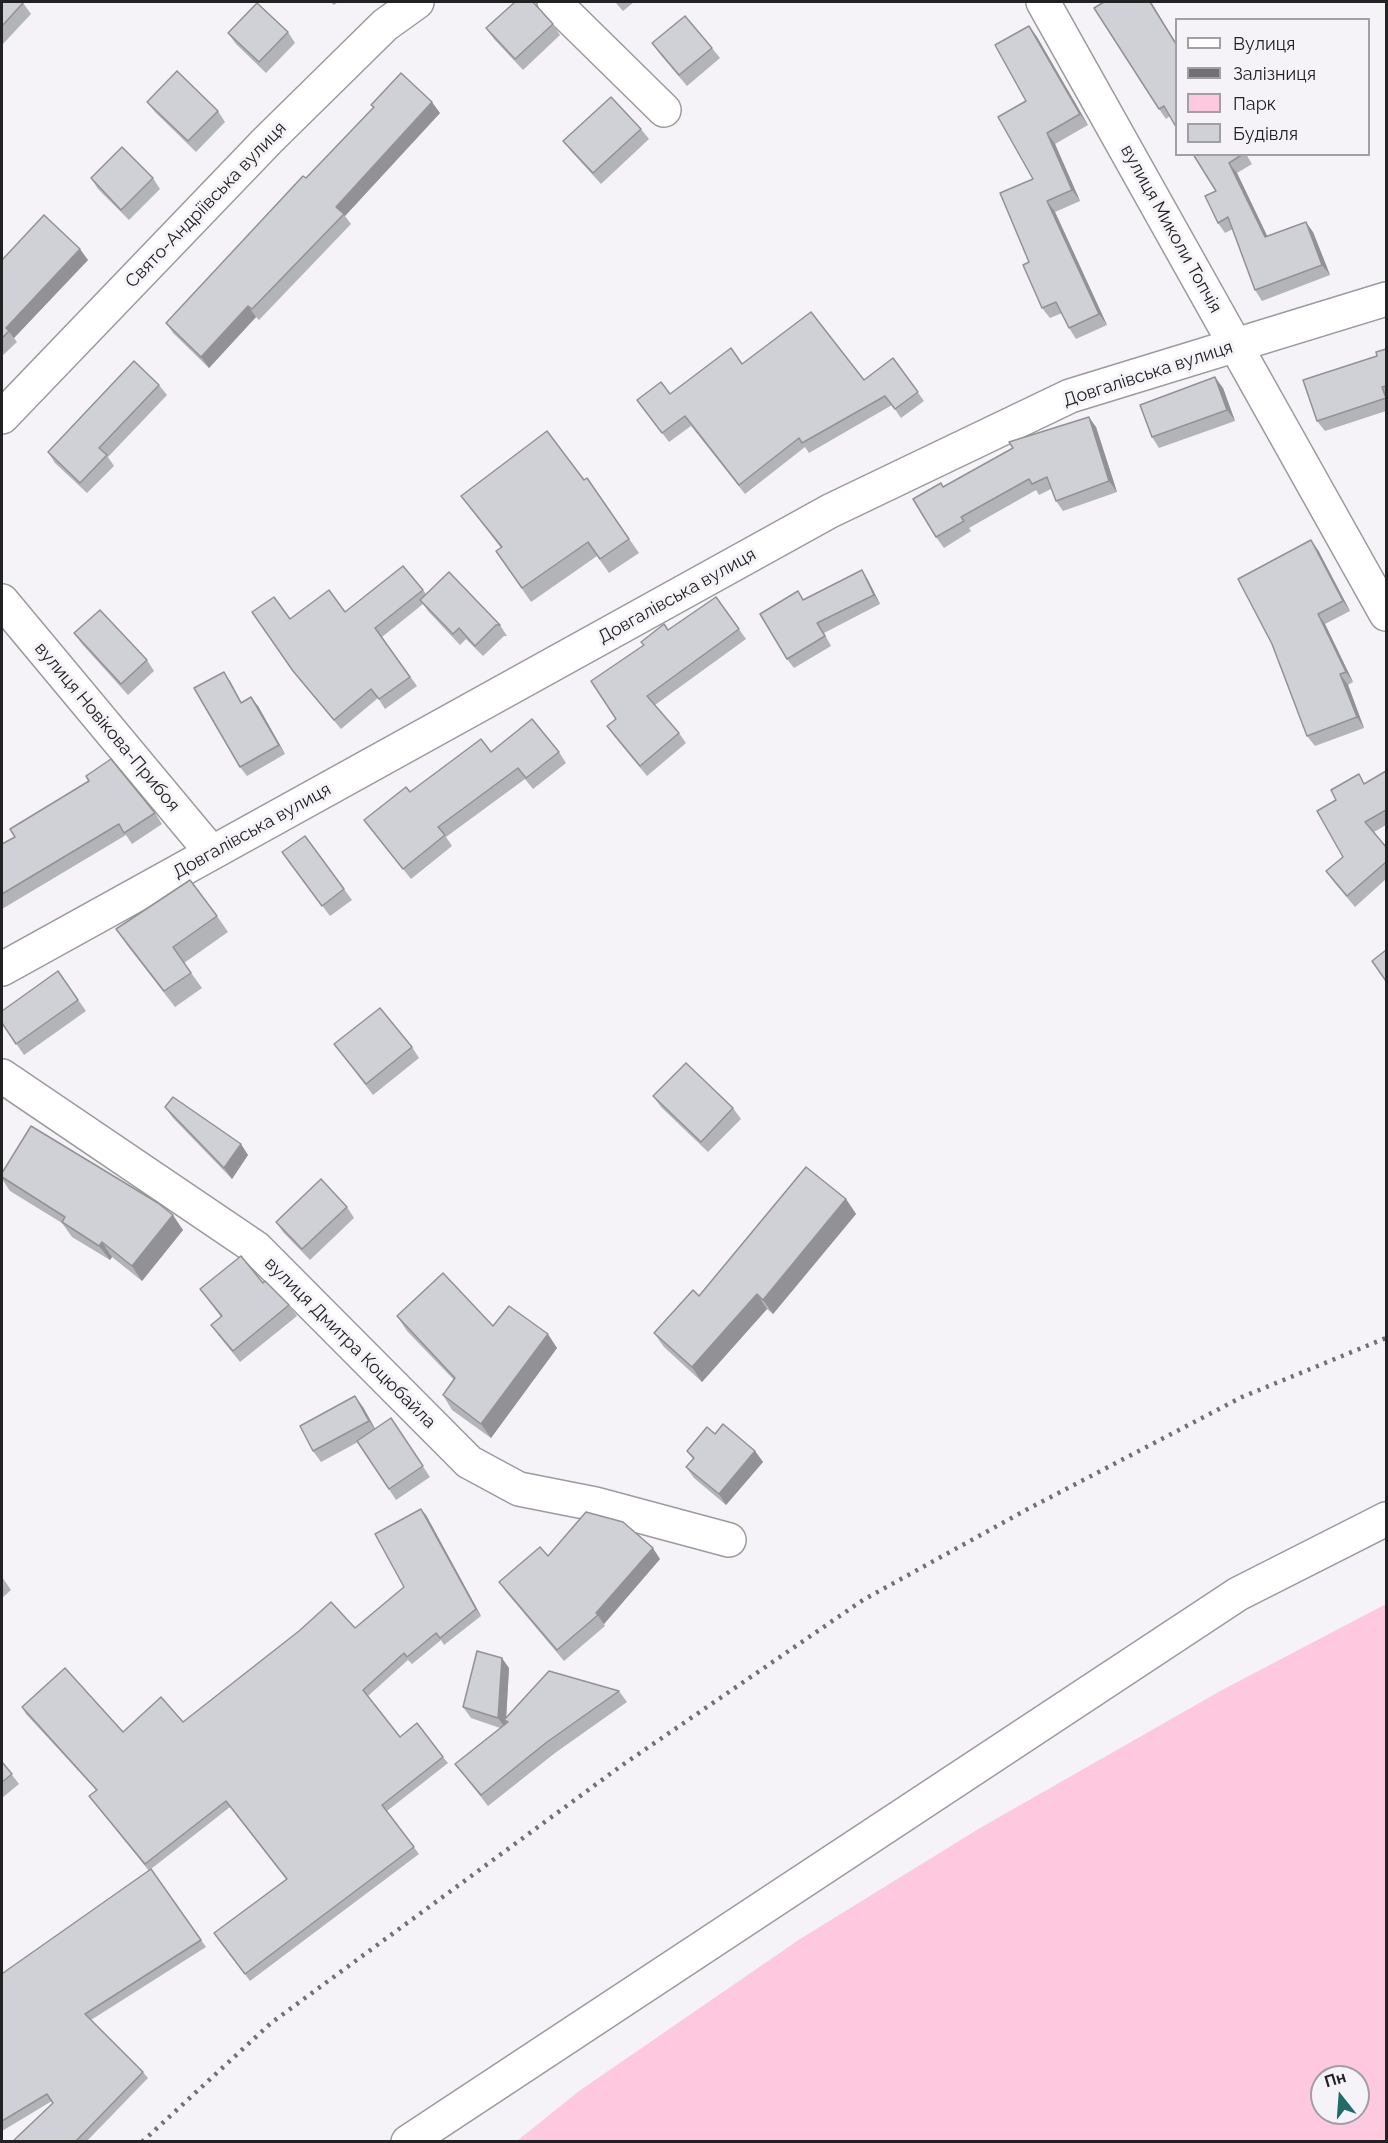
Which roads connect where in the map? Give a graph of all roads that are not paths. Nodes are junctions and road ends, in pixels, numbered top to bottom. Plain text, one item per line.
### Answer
1 (417, 2) edge
2 (554, 2) edge
3 (1043, 2) edge
4 (664, 110) dead end
5 (1386, 299) edge
6 (1236, 346) junction
7 (2, 417) edge
8 (2, 601) edge
9 (1386, 614) edge
10 (212, 853) junction
11 (2, 969) edge
12 (2, 1076) edge
13 (1386, 1519) edge
14 (729, 1539) dead end
15 (408, 2142) edge

1 - 7 street, Свято-Андріївська вулиця
2 - 4 street
3 - 6 street, вулиця Миколи Топчія
5 - 6 street, Довгалівська вулиця
6 - 9 street, вулиця Миколи Топчія
6 - 10 street, Довгалівська вулиця
8 - 10 street, вулиця Новікова-Прибоя
10 - 11 street, Довгалівська вулиця
12 - 14 street, вулиця Дмитра Коцюбайла
13 - 15 street

